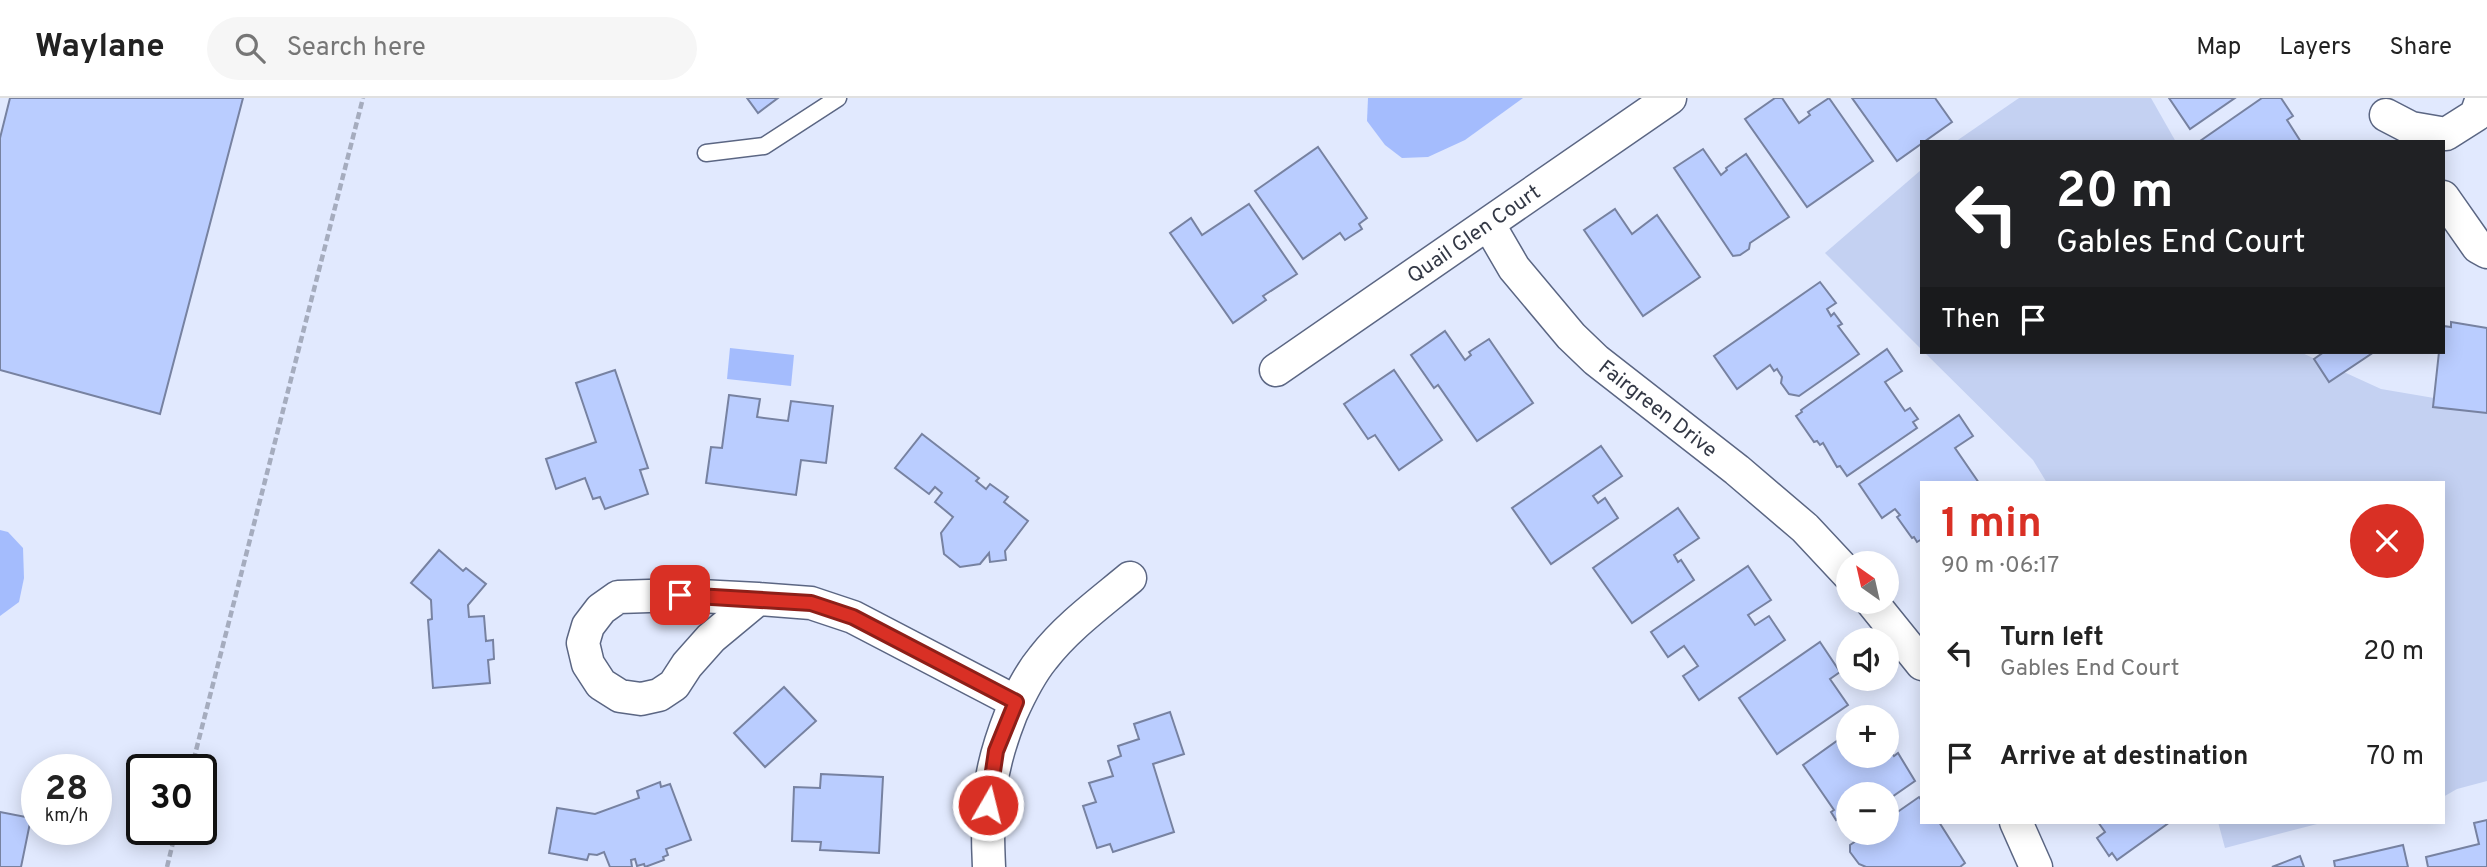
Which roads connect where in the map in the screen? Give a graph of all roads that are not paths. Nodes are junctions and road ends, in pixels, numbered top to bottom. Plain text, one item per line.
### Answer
1 (838, 98) edge
2 (1670, 98) edge
3 (2380, 106) edge
4 (2481, 115) edge
5 (2404, 140) edge
6 (706, 153) dead end
7 (2445, 200) edge
8 (1489, 225) junction
9 (2487, 252) edge
10 (1276, 370) dead end
11 (1836, 561) edge
12 (1130, 578) dead end
13 (758, 599) junction
14 (1882, 614) edge
15 (1920, 662) edge
16 (1016, 702) junction
17 (2018, 824) edge
18 (989, 867) edge
19 (2036, 867) edge

1 - 6 lane
2 - 8 street, Quail Glen Court
3 - 4 street
3 - 5 street
7 - 9 street
8 - 10 street, Quail Glen Court
8 - 11 street, Fairgreen Drive
12 - 16 street
13 - 13 street
13 - 16 street
14 - 15 street
16 - 18 street
17 - 19 street

